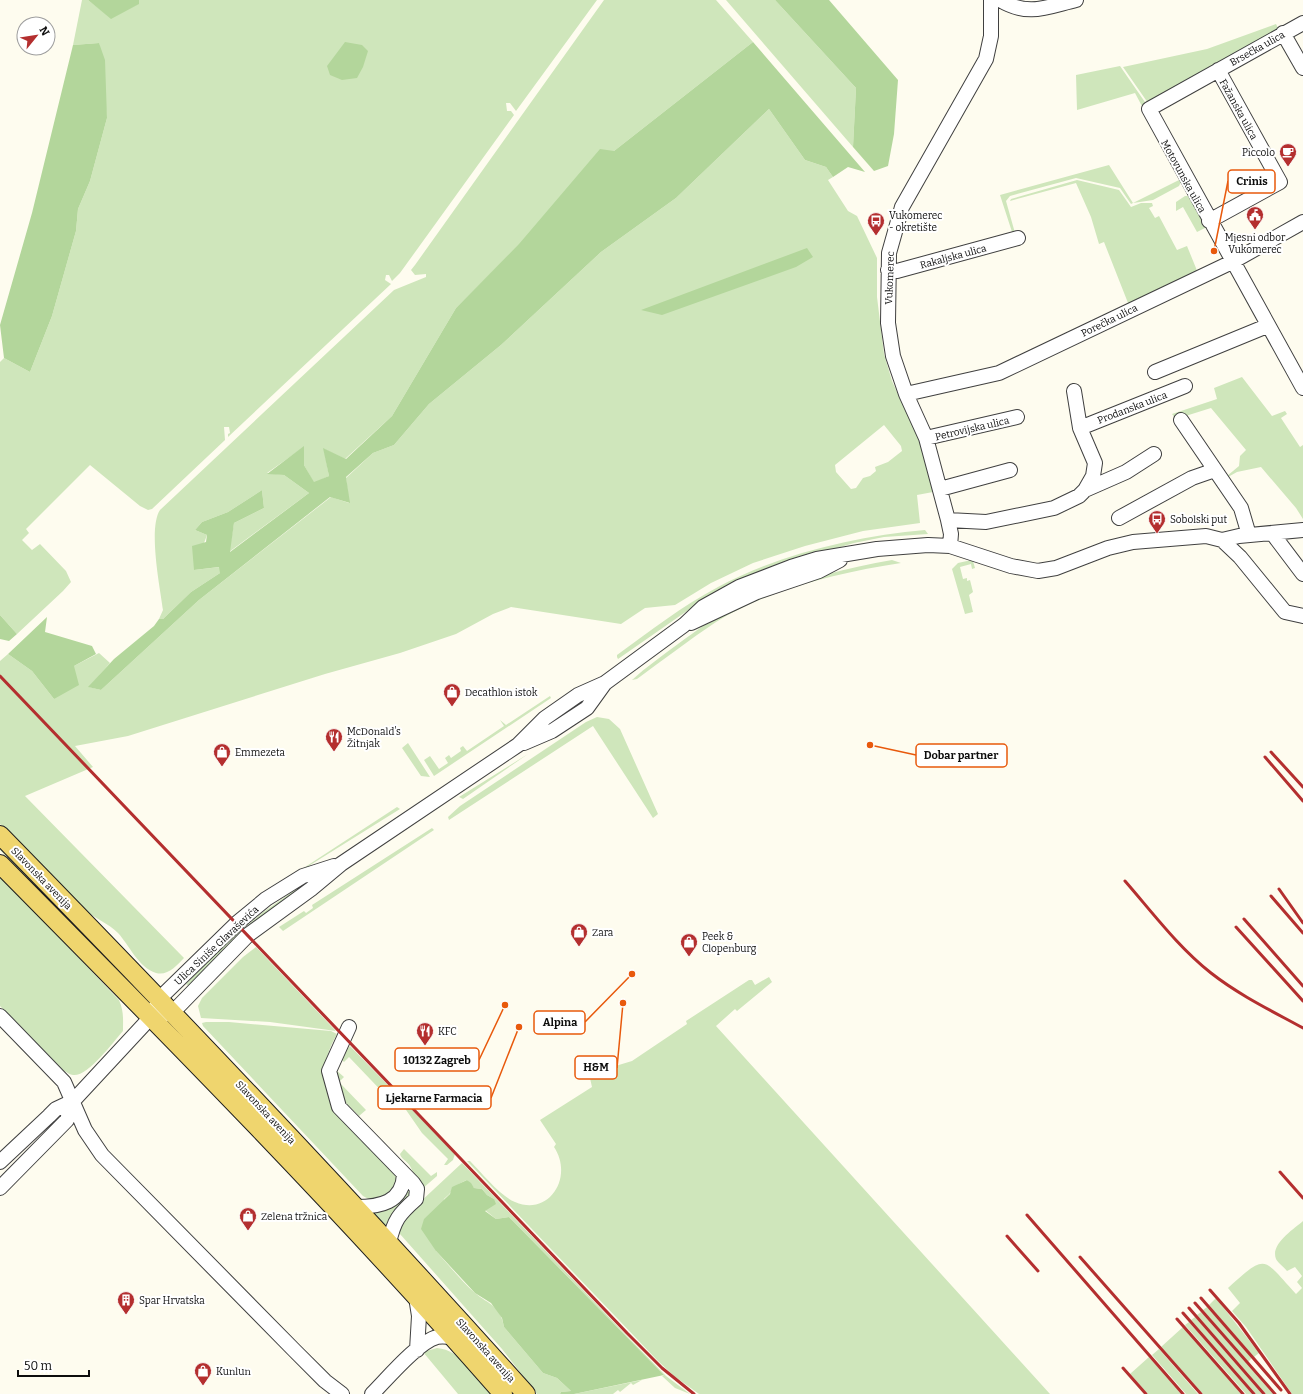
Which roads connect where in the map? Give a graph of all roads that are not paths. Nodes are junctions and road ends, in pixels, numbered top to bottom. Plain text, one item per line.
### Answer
1 (991, 0) edge
2 (1000, 0) edge
3 (1076, 0) edge
4 (1303, 23) edge
5 (1283, 33) junction
6 (1303, 68) edge
7 (1218, 70) junction
8 (1149, 109) joint
9 (1209, 221) junction
10 (1302, 224) edge
11 (1018, 238) dead end
12 (1232, 262) junction
13 (888, 270) junction
14 (1267, 326) junction
15 (1155, 372) dead end
16 (1184, 386) dead end
17 (1303, 388) edge
18 (1074, 391) dead end
19 (906, 394) junction
20 (1017, 417) dead end
21 (1181, 420) dead end
22 (1080, 428) junction
23 (926, 438) junction
24 (1154, 454) dead end
25 (1010, 470) dead end
26 (1215, 470) junction
27 (940, 489) junction
28 (1085, 490) junction
29 (1119, 518) dead end
30 (948, 520) junction
31 (1303, 530) edge
32 (1272, 533) junction
33 (1249, 535) junction
34 (1222, 540) junction
35 (950, 546) junction
36 (1303, 574) edge
37 (1303, 616) edge
38 (0, 835) edge
39 (0, 864) edge
40 (341, 864) junction
41 (158, 999) junction
42 (172, 1013) junction
43 (0, 1016) edge
44 (151, 1017) junction
45 (349, 1027) dead end
46 (73, 1101) junction
47 (60, 1128) junction
48 (85, 1130) junction
49 (0, 1162) edge
50 (404, 1174) junction
51 (0, 1188) edge
52 (356, 1207) junction
53 (389, 1243) junction
54 (416, 1297) junction
55 (453, 1337) junction
56 (417, 1350) junction
57 (342, 1394) edge
58 (372, 1394) edge
59 (503, 1394) edge
60 (526, 1394) edge

1 - 13 street, Vukomerec
2 - 3 street
4 - 5 street, Brsečka ulica
5 - 6 street
5 - 7 street, Brsečka ulica
7 - 8 street, Brsečka ulica
7 - 9 street, Fažanska ulica
8 - 9 street, Motovunska ulica
9 - 12 street, Motovunska ulica
10 - 12 street, Porečka ulica
11 - 13 street, Rakaljska ulica
12 - 14 street, Motovunska ulica
12 - 19 street, Porečka ulica
13 - 19 street, Vukomerec
14 - 15 street
14 - 17 street, Motovunska ulica
16 - 22 street, Prodanska ulica
18 - 22 street
19 - 23 street, Vukomerec
20 - 23 street, Petrovijska ulica
21 - 26 street
22 - 28 street
23 - 27 street, Vukomerec
24 - 28 street
25 - 27 street
26 - 29 street
26 - 33 street
27 - 30 street, Vukomerec
28 - 30 street
30 - 35 street, Vukomerec
31 - 32 street
32 - 33 street
32 - 36 street
33 - 34 street
34 - 35 street, Ulica Siniše Glavaševića
34 - 37 street
35 - 40 street, Ulica Siniše Glavaševića
38 - 41 main road, Slavonska avenija
39 - 44 main road, Slavonska avenija
40 - 41 street, Ulica Siniše Glavaševića
40 - 42 street, Ulica Siniše Glavaševića
41 - 42 main road, Slavonska avenija
41 - 44 street
42 - 44 street
42 - 52 main road, Slavonska avenija
43 - 46 street
44 - 46 street
44 - 54 main road, Slavonska avenija
45 - 50 street
46 - 47 street
46 - 48 street
46 - 49 street
47 - 48 street
47 - 51 street
48 - 57 street
50 - 52 street
50 - 53 street
52 - 53 main road, Slavonska avenija
53 - 60 main road, Slavonska avenija
54 - 55 main road, Slavonska avenija
54 - 56 street
55 - 56 street
55 - 59 main road, Slavonska avenija
56 - 58 street

